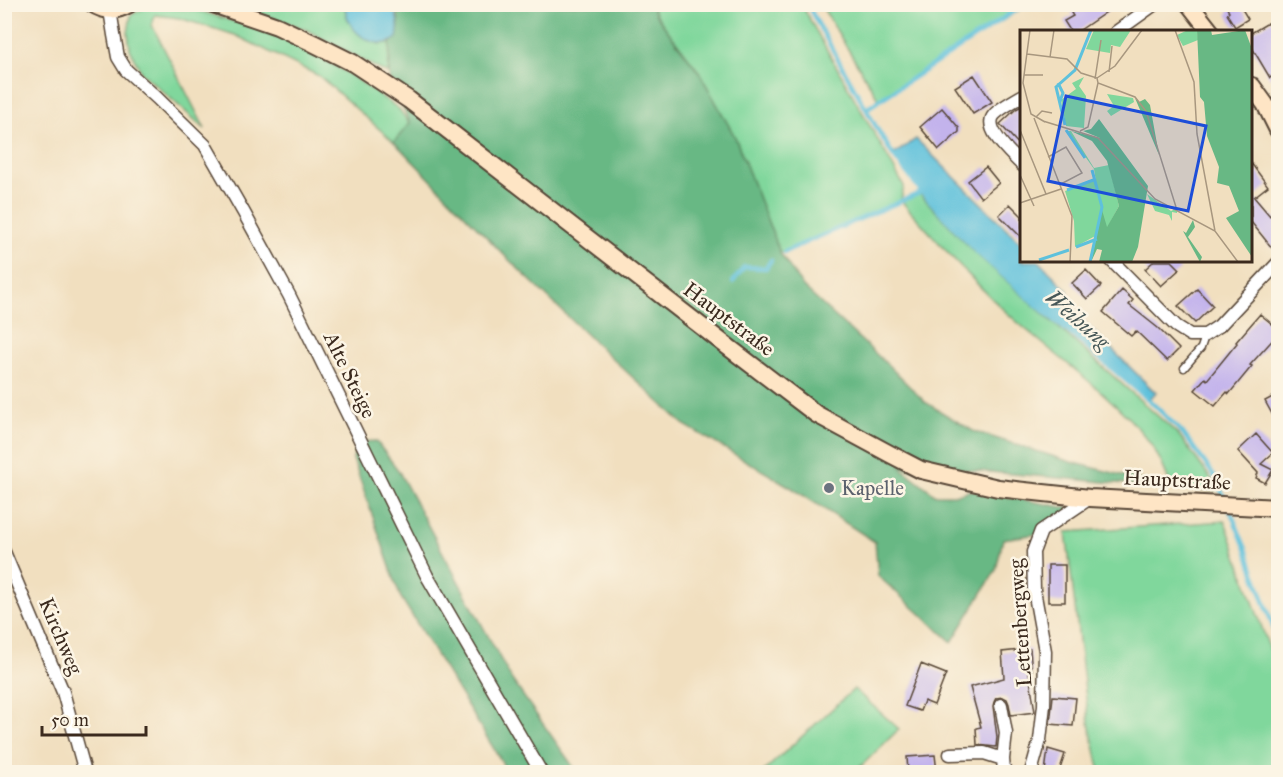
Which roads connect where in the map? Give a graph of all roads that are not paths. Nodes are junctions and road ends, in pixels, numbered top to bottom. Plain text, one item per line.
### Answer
1 (93, 4) edge
2 (129, 4) edge
3 (213, 4) edge
4 (1155, 4) edge
5 (1189, 4) edge
6 (110, 10) junction
7 (1119, 30) edge
8 (1209, 30) edge
9 (1253, 89) edge
10 (1020, 97) edge
11 (1278, 130) edge
12 (1020, 163) edge
13 (1113, 262) edge
14 (1278, 263) edge
15 (1205, 335) junction
16 (1184, 368) dead end
17 (1090, 498) junction
18 (1278, 508) edge
19 (4, 552) edge
20 (1001, 705) dead end
21 (950, 754) dead end
22 (1003, 759) junction
23 (85, 772) edge
24 (541, 772) edge
25 (1004, 772) edge
26 (1031, 772) edge

1 - 6 main road
2 - 6 main road
3 - 17 main road, Hauptstraße
4 - 7 street
5 - 8 main road
6 - 24 street, Alte Steige
9 - 11 main road
10 - 12 street
13 - 15 street
14 - 15 street
15 - 16 lane
17 - 18 main road, Hauptstraße
17 - 26 street, Lettenbergweg
19 - 23 street, Kirchweg
20 - 22 street, Lettenbergweg
21 - 22 street
22 - 25 street, Lettenbergweg

